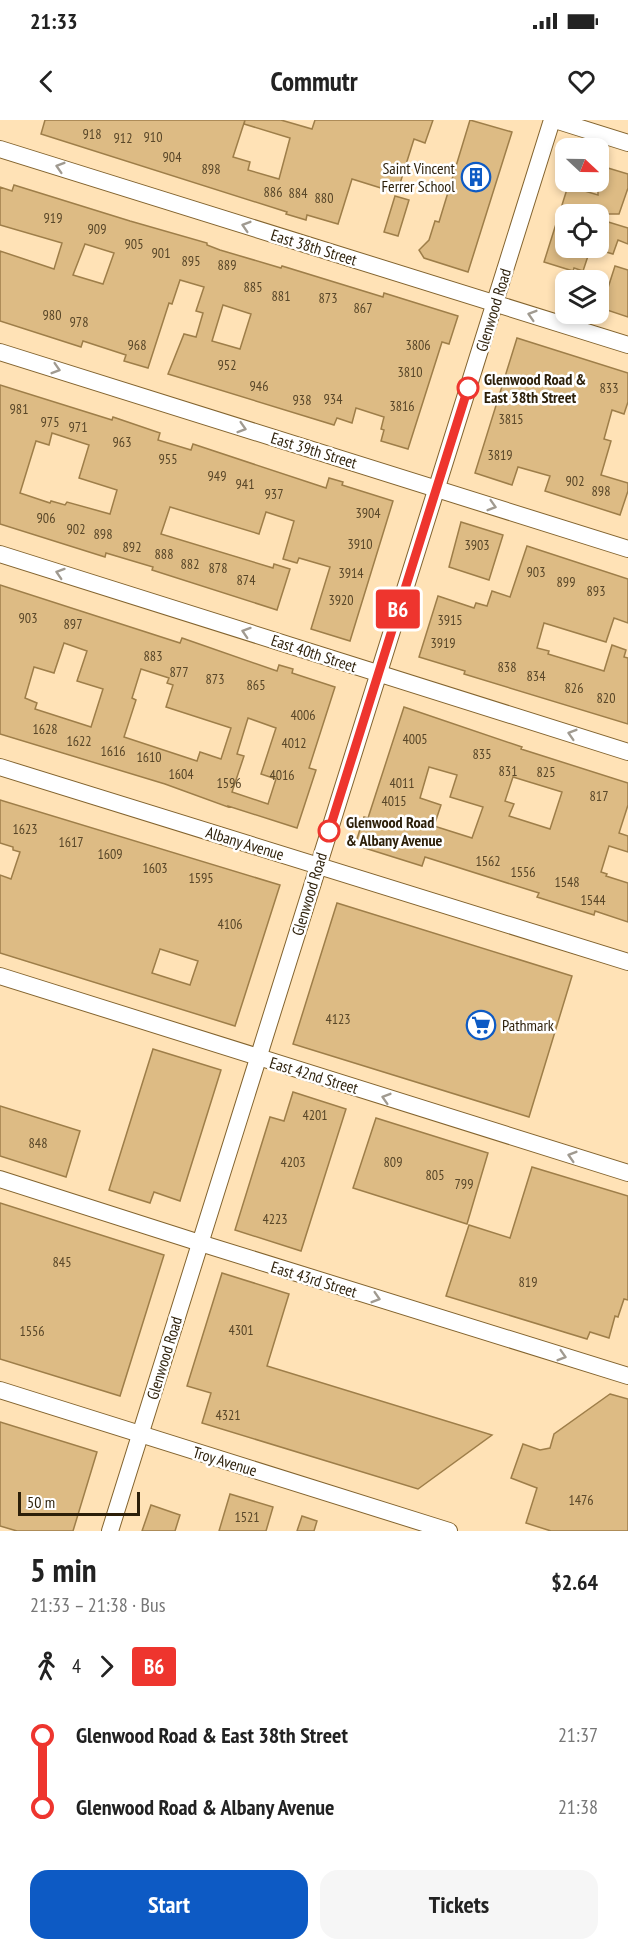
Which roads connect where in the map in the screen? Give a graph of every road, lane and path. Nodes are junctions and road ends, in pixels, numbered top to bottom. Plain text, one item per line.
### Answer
1 (554, 120) edge
2 (628, 143) edge
3 (0, 149) edge
4 (495, 304) junction
5 (628, 345) edge
6 (0, 352) edge
7 (436, 489) junction
8 (628, 549) edge
9 (0, 554) edge
10 (378, 674) junction
11 (628, 752) edge
12 (0, 767) edge
13 (318, 866) junction
14 (628, 962) edge
15 (0, 976) edge
16 (258, 1058) junction
17 (628, 1173) edge
18 (0, 1179) edge
19 (200, 1243) junction
20 (628, 1376) edge
21 (0, 1390) edge
22 (140, 1434) junction
23 (110, 1531) edge
24 (449, 1531) edge

1 - 2 street
1 - 4 street, Glenwood Road
4 -> 3 street, East 38th Street
5 -> 4 street, East 38th Street
4 - 7 street, Glenwood Road
6 -> 7 street, East 39th Street
7 -> 8 street, East 39th Street
7 - 10 street, Glenwood Road
10 -> 9 street, East 40th Street
11 -> 10 street, East 40th Street
10 - 13 street, Glenwood Road
12 - 13 street, Albany Avenue
13 - 14 street, Albany Avenue
13 - 16 street, Glenwood Road
15 - 16 street, East 42nd Street
17 -> 16 street, East 42nd Street
16 - 19 street, Glenwood Road
18 - 19 street, East 43rd Street
19 -> 20 street, East 43rd Street
19 - 22 street, Glenwood Road
21 - 22 street, Troy Avenue
22 - 23 street, Glenwood Road
22 - 24 street, Troy Avenue

